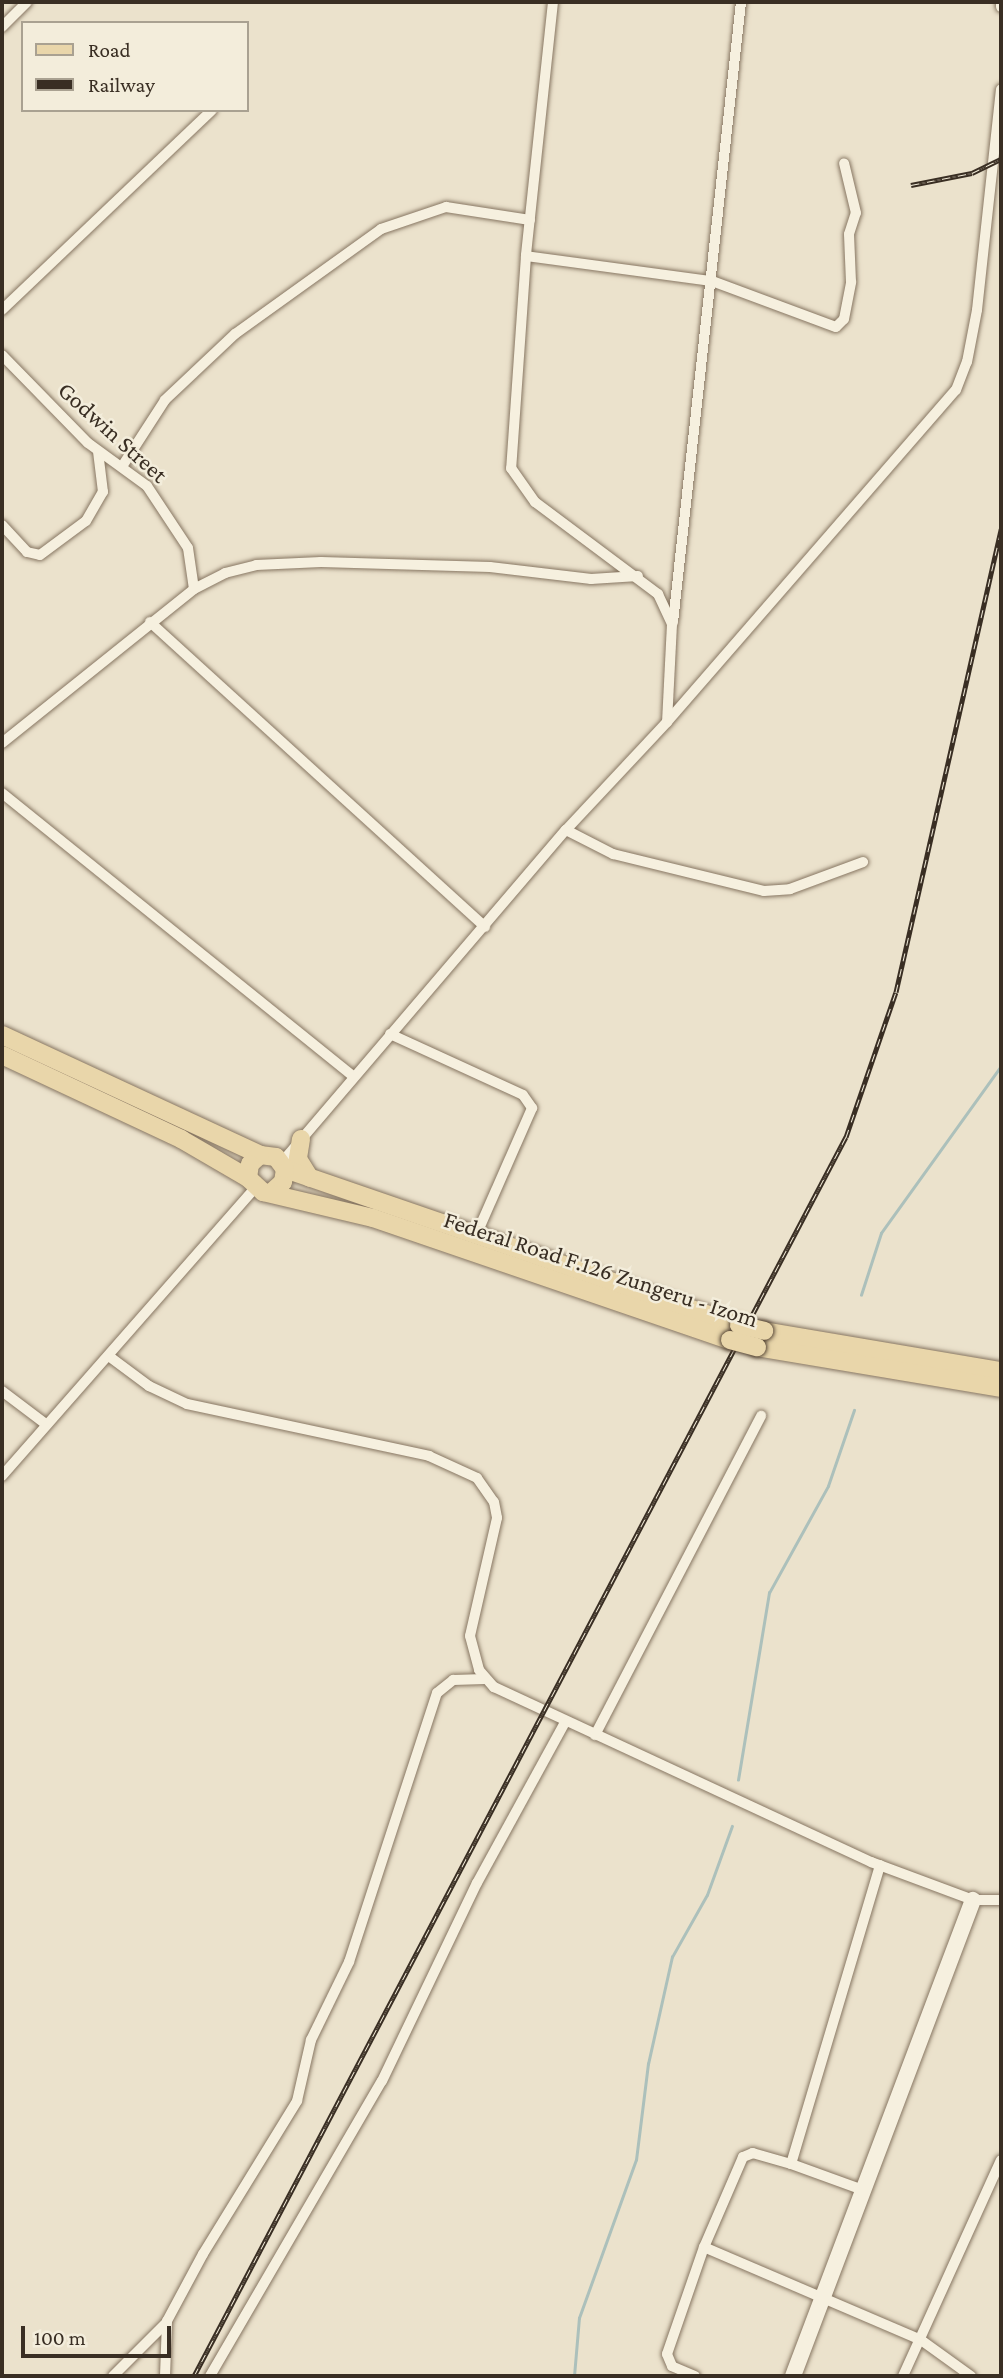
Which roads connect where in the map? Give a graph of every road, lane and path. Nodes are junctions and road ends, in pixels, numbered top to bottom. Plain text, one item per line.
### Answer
1 (27, 2) edge
2 (553, 2) edge
3 (741, 2) edge
4 (2, 27) edge
5 (1001, 89) edge
6 (210, 112) edge
7 (844, 163) dead end
8 (530, 220) junction
9 (526, 256) junction
10 (712, 281) junction
11 (2, 310) edge
12 (2, 355) edge
13 (98, 451) junction
14 (123, 465) junction
15 (2, 525) edge
16 (638, 576) junction
17 (194, 589) junction
18 (150, 622) junction
19 (673, 624) junction
20 (667, 722) junction
21 (2, 743) edge
22 (2, 793) edge
23 (566, 830) junction
24 (863, 862) dead end
25 (485, 927) junction
26 (390, 1034) junction
27 (2, 1035) edge
28 (2, 1055) edge
29 (354, 1077) junction
30 (301, 1139) junction
31 (260, 1156) junction
32 (283, 1166) junction
33 (310, 1178) junction
34 (259, 1185) junction
35 (475, 1238) junction
36 (734, 1333) junction
37 (760, 1339) junction
38 (110, 1357) junction
39 (1001, 1371) edge
40 (1001, 1388) edge
41 (2, 1391) edge
42 (761, 1416) dead end
43 (47, 1425) junction
44 (2, 1476) edge
45 (485, 1679) junction
46 (565, 1722) junction
47 (595, 1735) junction
48 (880, 1865) junction
49 (973, 1900) junction
50 (1001, 1900) edge
51 (1001, 2160) edge
52 (791, 2164) junction
53 (863, 2190) junction
54 (704, 2247) junction
55 (823, 2299) junction
56 (167, 2321) junction
57 (921, 2340) junction
58 (113, 2376) edge
59 (165, 2376) edge
60 (209, 2376) edge
61 (695, 2376) edge
62 (793, 2376) edge
63 (903, 2376) edge
64 (971, 2376) edge

1 - 4 street
2 - 8 street
3 - 10 street
5 - 20 street
6 - 11 street
7 - 10 street
8 - 9 street
8 - 14 street
9 - 10 street
9 - 16 street
10 - 19 street
12 - 13 street, Godwin Street
13 - 14 street, Godwin Street
13 - 15 street
14 - 17 street, Godwin Street
16 - 17 street
16 - 19 street
17 - 18 street
18 - 21 street
18 - 25 street
19 - 20 street
20 - 23 street
22 - 29 street
23 - 24 street
23 - 25 street
25 - 26 street
26 - 29 street
26 - 35 street
27 - 31 main road
28 - 34 main road, Federal Road F.126 Zungeru - Izom
29 - 30 street
30 - 32 street
30 - 33 main road
31 - 32 main road, Federal Road F.126 Zungeru - Izom
31 - 34 main road
32 - 33 main road, Federal Road F.126 Zungeru - Izom
32 - 34 main road
33 - 35 main road, Federal Road F.126 Zungeru - Izom
34 - 36 main road, Federal Road F.126 Zungeru - Izom
34 - 38 street
35 - 36 main road, Federal Road F.126 Zungeru - Izom
36 - 37 main road, Federal Road F.126 Zungeru - Izom, bridge
37 - 39 main road, Federal Road F.126 Zungeru - Izom
37 - 40 main road, Federal Road F.126 Zungeru - Izom
38 - 43 street
38 - 45 street
41 - 43 street
42 - 47 street
43 - 44 street
45 - 46 street
45 - 56 street
46 - 47 street
46 - 60 street
47 - 48 street
48 - 49 street
48 - 52 street
49 - 50 street
49 - 53 main road
51 - 57 street
52 - 53 street
52 - 54 street
53 - 55 main road
54 - 55 street
54 - 61 street
55 - 57 street
55 - 62 main road
56 - 58 street
56 - 59 street
57 - 63 street
57 - 64 street

